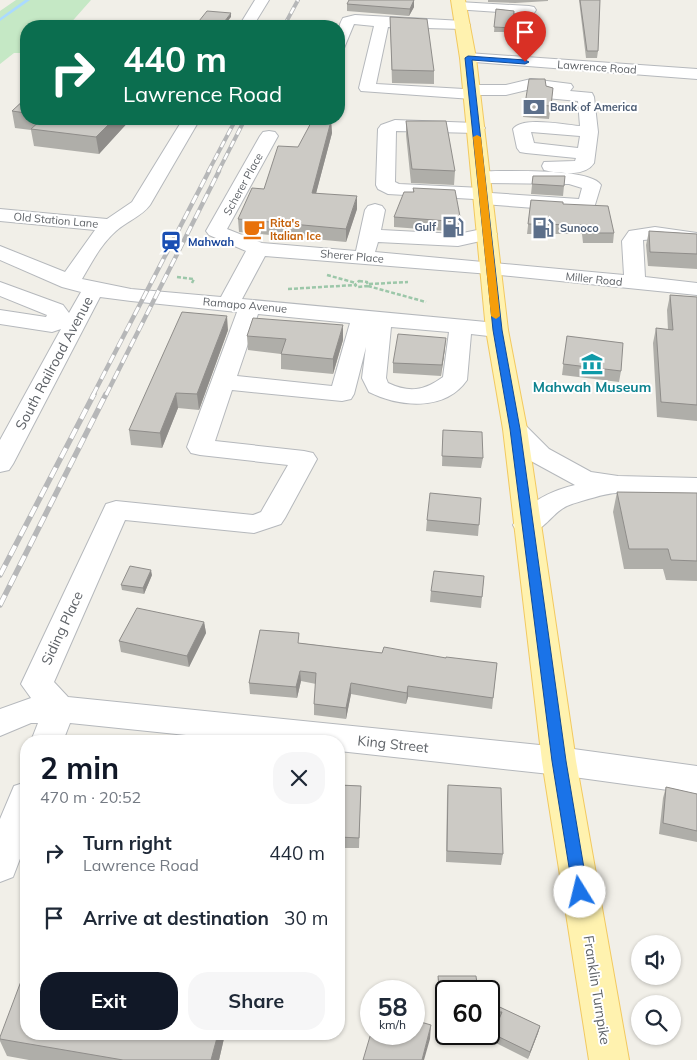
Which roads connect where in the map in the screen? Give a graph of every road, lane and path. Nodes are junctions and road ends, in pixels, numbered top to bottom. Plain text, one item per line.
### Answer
1 (262, 0) edge
2 (458, 3) edge
3 (529, 10) dead end
4 (250, 20) edge
5 (382, 22) junction
6 (463, 25) junction
7 (345, 29) edge
8 (468, 58) junction
9 (697, 74) edge
10 (506, 90) junction
11 (472, 92) junction
12 (527, 92) edge
13 (552, 94) edge
14 (586, 97) junction
15 (187, 125) edge
16 (476, 128) junction
17 (589, 132) junction
18 (269, 136) dead end
19 (586, 154) junction
20 (481, 183) junction
21 (375, 210) dead end
22 (0, 215) edge
23 (111, 225) junction
24 (216, 231) joint
25 (487, 234) junction
26 (370, 235) junction
27 (697, 239) edge
28 (258, 249) junction
29 (365, 258) junction
30 (6, 260) edge
31 (490, 268) junction
32 (177, 277) dead end
33 (70, 282) junction
34 (636, 283) junction
35 (192, 285) dead end
36 (355, 285) junction
37 (0, 288) edge
38 (93, 289) junction
39 (697, 289) edge
40 (281, 290) dead end
41 (239, 304) junction
42 (0, 317) edge
43 (372, 317) junction
44 (62, 326) junction
45 (461, 326) junction
46 (497, 330) junction
47 (222, 382) junction
48 (515, 429) junction
49 (0, 464) edge
50 (618, 485) junction
51 (697, 487) edge
52 (527, 525) junction
53 (59, 709) junction
54 (0, 722) edge
55 (49, 735) edge
56 (309, 735) edge
57 (345, 739) edge
58 (559, 761) junction
59 (697, 780) edge
60 (20, 812) edge
61 (0, 866) edge
62 (608, 1060) edge

1 - 4 street
2 - 3 street
2 - 6 main road, Franklin Turnpike
5 - 6 street
5 - 7 street
5 - 11 street
6 - 8 main road, Franklin Turnpike
8 - 9 street, Lawrence Road
8 - 11 main road, Franklin Turnpike
10 - 11 street
10 - 12 street
10 - 14 street
11 - 16 main road, Franklin Turnpike
13 - 14 street
14 - 17 street
15 - 23 street
16 - 20 main road, Franklin Turnpike
16 - 20 street
17 - 19 street
17 - 19 street
18 - 24 street, Scherer Place
19 - 20 street
20 - 25 main road, Franklin Turnpike
21 - 26 street
22 - 23 street, Old Station Lane
23 - 33 street, South Railroad Avenue
24 - 28 street, Sherer Place
25 - 26 street
25 - 31 main road, Franklin Turnpike
26 - 29 street
27 - 34 street
28 - 29 street, Sherer Place
28 - 41 street
29 - 31 street, Sherer Place
30 - 33 street, Ramapo Avenue
31 - 34 street, Miller Road
31 - 46 main road, Franklin Turnpike
32 - 35 path
33 - 38 street, Ramapo Avenue
34 - 39 street, Miller Road
36 - 36 path
36 - 40 path
37 - 44 street
38 - 41 street, Ramapo Avenue
38 - 44 street, South Railroad Avenue
41 - 43 street, Ramapo Avenue
41 - 47 street
42 - 44 street
43 - 45 street, Ramapo Avenue
43 - 45 street
43 - 47 street
44 - 49 street, South Railroad Avenue
45 - 46 street, Ramapo Avenue
46 - 48 main road, Franklin Turnpike
47 - 53 street, Siding Place
48 - 50 street
48 - 52 main road, Franklin Turnpike
50 - 51 street
50 - 52 street
52 - 58 main road, Franklin Turnpike
53 - 54 street, King Street
53 - 55 street
53 - 56 street, King Street
57 - 58 street, King Street
58 - 59 street, King Street
58 - 62 main road, Franklin Turnpike
60 - 61 street

